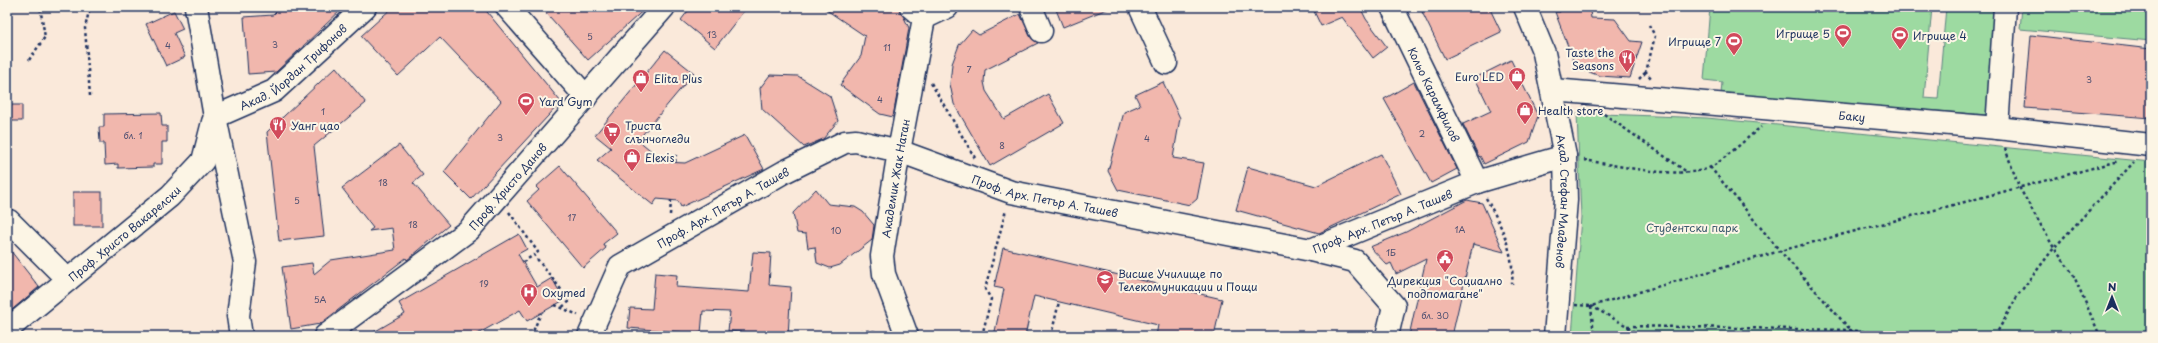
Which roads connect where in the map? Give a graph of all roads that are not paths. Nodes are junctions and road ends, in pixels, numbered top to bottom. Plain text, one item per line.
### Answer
1 (196, 7) edge
2 (365, 7) edge
3 (507, 7) edge
4 (664, 7) edge
5 (946, 7) edge
6 (1031, 7) edge
7 (1140, 7) edge
8 (1392, 7) edge
9 (1525, 7) edge
10 (2005, 7) edge
11 (917, 12) edge
12 (1046, 21) edge
13 (1166, 63) dead end
14 (1553, 90) junction
15 (586, 97) junction
16 (214, 117) junction
17 (1997, 128) junction
18 (899, 151) junction
19 (2145, 151) edge
20 (1565, 156) junction
21 (1477, 182) junction
22 (9, 221) dead end
23 (1311, 250) junction
24 (68, 280) junction
25 (592, 329) edge
26 (7, 330) edge
27 (899, 335) edge
28 (241, 336) edge
29 (325, 336) edge
30 (1387, 336) edge
31 (1555, 336) edge

1 - 16 street, Проф. Христо Вакарелски
2 - 16 street, Акад. Йордан Трифонов
3 - 15 street
4 - 15 street, Проф. Христо Данов
5 - 11 street
6 - 12 street
7 - 13 street
8 - 21 street, Кольо Карамфилов
9 - 14 street, Акад. Стефан Младенов
10 - 17 street
11 - 18 street, Академик Жак Натан
14 - 17 street, Баку
14 - 20 street, Акад. Стефан Младенов
15 - 29 street, Проф. Христо Данов
16 - 24 street, Проф. Христо Вакарелски
16 - 28 street, Проф. Христо Вакарелски
17 - 19 street, Баку
18 - 23 street, Проф. Арх. Петър А. Ташев
18 - 25 street, Проф. Арх. Петър А. Ташев
18 - 27 street, Академик Жак Натан
20 - 21 street, Проф. Арх. Петър А. Ташев
20 - 31 street, Акад. Стефан Младенов
21 - 23 street, Проф. Арх. Петър А. Ташев
22 - 24 street
23 - 30 street
24 - 26 street, Проф. Христо Вакарелски

